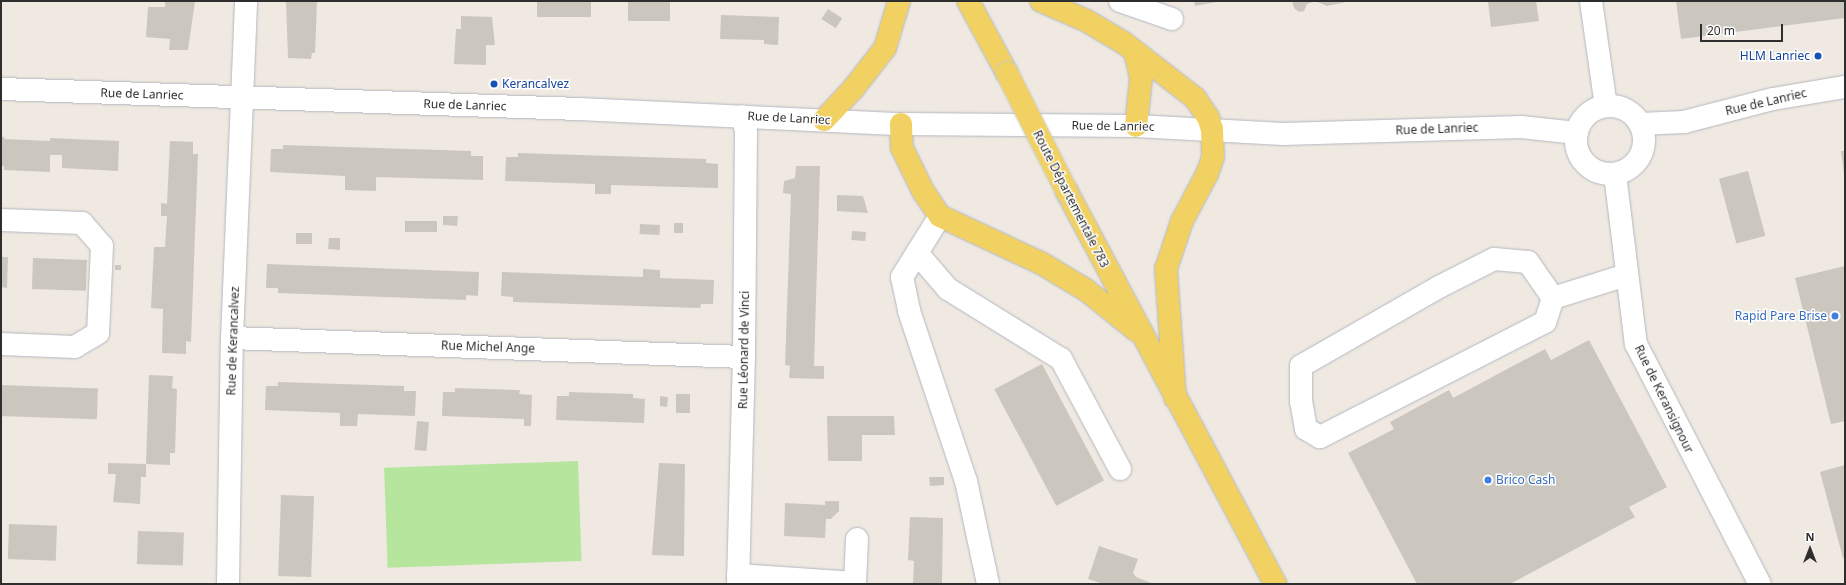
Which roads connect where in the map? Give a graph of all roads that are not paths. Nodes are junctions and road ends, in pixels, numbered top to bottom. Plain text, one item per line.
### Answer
1 (246, 1) edge
2 (899, 1) edge
3 (968, 1) edge
4 (1040, 1) edge
5 (1120, 1) edge
6 (1591, 1) edge
7 (1170, 10) edge
8 (1135, 52) junction
9 (1845, 87) edge
10 (1, 89) edge
11 (243, 98) junction
12 (1606, 106) junction
13 (743, 116) junction
14 (824, 120) junction
15 (901, 124) junction
16 (1640, 124) junction
17 (1136, 126) junction
18 (1212, 129) junction
19 (1577, 133) junction
20 (1615, 174) junction
21 (940, 216) junction
22 (1, 220) edge
23 (917, 253) junction
24 (1627, 275) junction
25 (1553, 298) junction
26 (1141, 334) junction
27 (232, 338) junction
28 (1, 344) edge
29 (744, 357) junction
30 (1175, 398) junction
31 (1120, 469) dead end
32 (857, 539) dead end
33 (738, 580) edge
34 (228, 584) edge
35 (988, 584) edge
36 (1275, 584) edge
37 (1760, 584) edge

1 - 11 street, Rue de Kerancalvez
2 - 14 main road
3 - 26 main road, Route Départementale 783, bridge
4 - 8 main road
5 - 7 street
6 - 12 street
8 - 17 main road
8 - 18 main road
9 - 16 street, Rue de Lanriec
10 - 11 street, Rue de Lanriec
11 - 13 street, Rue de Lanriec
11 - 27 street, Rue de Kerancalvez
12 - 16 street
12 - 19 street
13 - 14 street, Rue de Lanriec
13 - 29 street, Rue Léonard de Vinci
14 - 15 street, Rue de Lanriec
15 - 17 street, Rue de Lanriec
15 - 21 main road
16 - 20 street
17 - 18 street, Rue de Lanriec
18 - 19 street, Rue de Lanriec
18 - 30 main road
19 - 20 street
20 - 24 street, Rue de Keransignour
21 - 23 street
21 - 26 main road
22 - 28 street
23 - 31 street
23 - 35 street
24 - 25 street
24 - 37 street, Rue de Keransignour
25 - 25 street
26 - 30 main road, Route Départementale 783
27 - 29 street, Rue Michel Ange
27 - 34 street, Rue de Kerancalvez
29 - 33 street, Rue Léonard de Vinci
30 - 36 main road, Route Départementale 783
32 - 33 street

